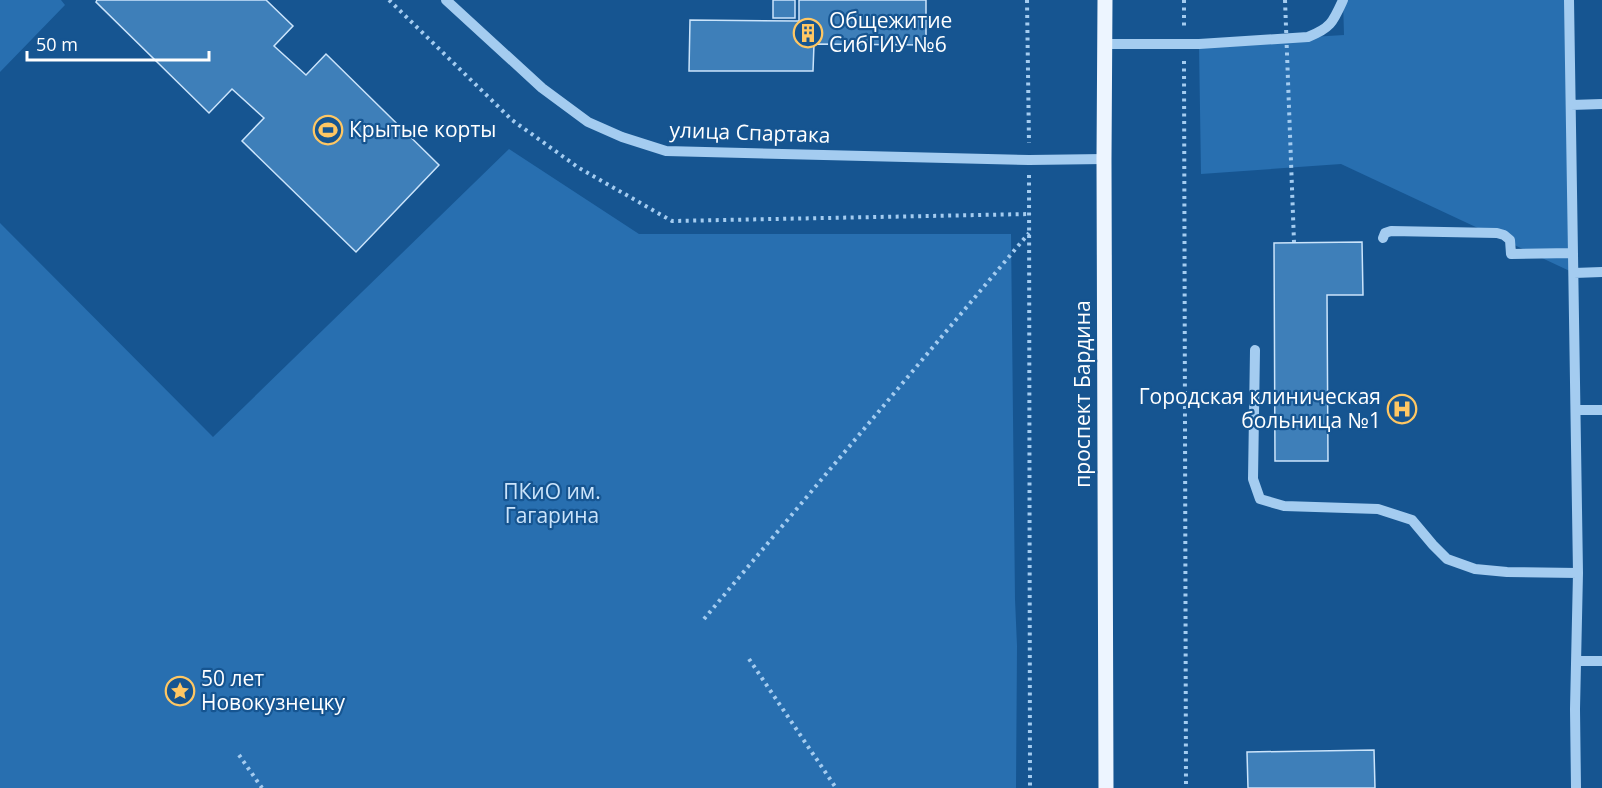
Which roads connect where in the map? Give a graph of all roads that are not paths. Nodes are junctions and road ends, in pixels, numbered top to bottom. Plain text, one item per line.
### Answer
1 (446, 0) edge
2 (1105, 0) edge
3 (1343, 0) edge
4 (1569, 0) edge
5 (1104, 44) junction
6 (1571, 105) junction
7 (1602, 105) edge
8 (1104, 159) junction
9 (1383, 238) dead end
10 (1573, 253) junction
11 (1602, 272) edge
12 (1574, 273) junction
13 (1255, 350) dead end
14 (1576, 410) junction
15 (1602, 410) edge
16 (1578, 573) junction
17 (1576, 661) junction
18 (1602, 661) edge
19 (1106, 788) edge
20 (1576, 788) edge

1 - 8 street, улица Спартака
2 - 5 main road, проспект Бардина
3 - 5 street
4 - 6 street
5 - 8 main road, проспект Бардина
6 - 7 street
6 - 10 street
8 - 19 main road, проспект Бардина
9 - 10 street
10 - 12 street
11 - 12 street
12 - 14 street
13 - 16 street
14 - 15 street
14 - 16 street
16 - 17 street
17 - 18 street
17 - 20 street

